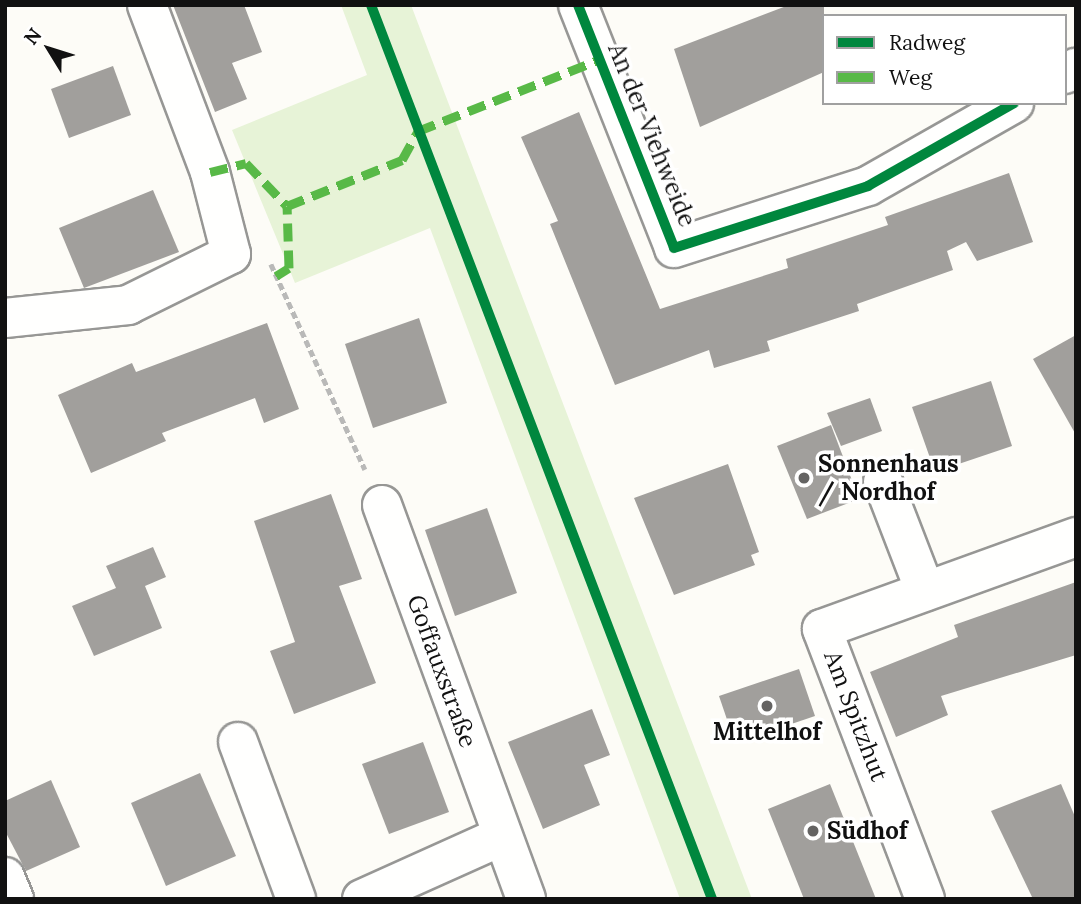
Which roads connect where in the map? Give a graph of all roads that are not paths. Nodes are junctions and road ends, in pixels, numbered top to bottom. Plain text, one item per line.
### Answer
1 (147, 5) edge
2 (578, 5) edge
3 (1010, 105) edge
4 (5, 318) edge
5 (883, 482) dead end
6 (382, 505) road end
7 (1076, 537) edge
8 (925, 591) junction
9 (238, 742) dead end
10 (502, 836) junction
11 (5, 877) edge
12 (14, 899) edge
13 (296, 899) edge
14 (362, 899) edge
15 (526, 899) edge
16 (925, 899) edge

1 - 4 street
2 - 3 street, An der Viehweide
5 - 8 street
6 - 10 street, Goffauxstraße
7 - 8 street, Am Spitzhut
8 - 16 street, Am Spitzhut
9 - 13 street
10 - 14 street
10 - 15 street, Goffauxstraße
11 - 12 street

